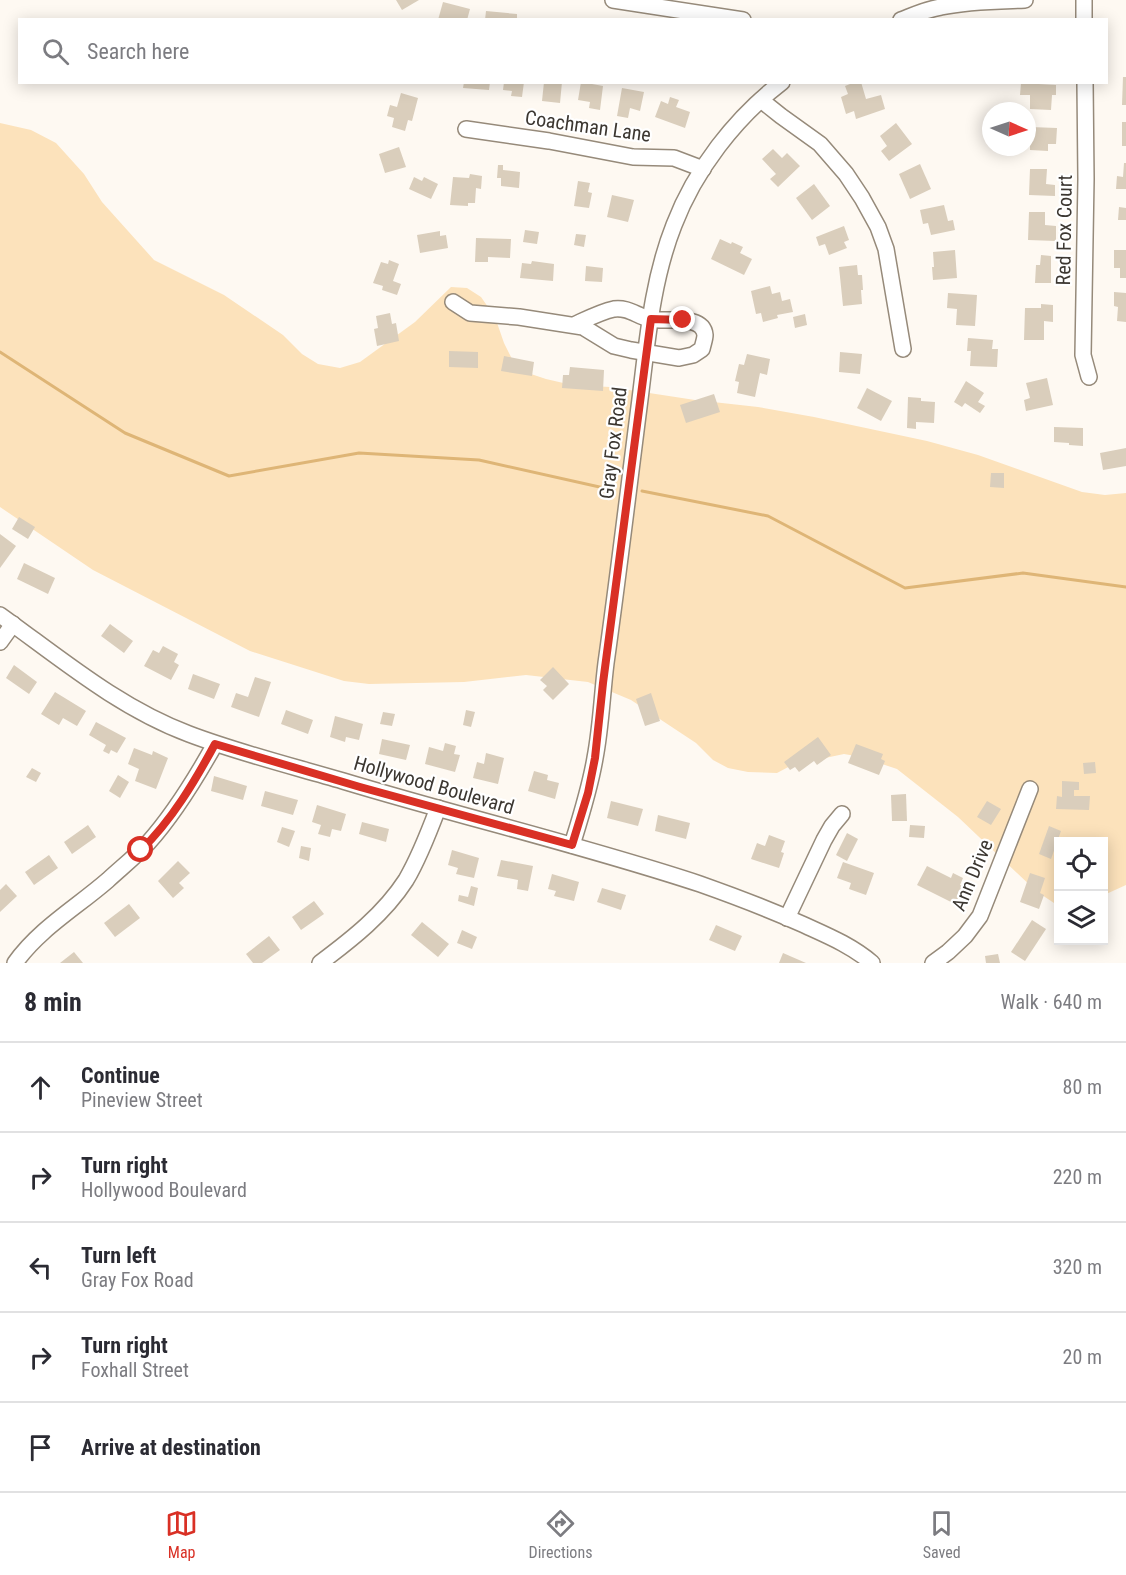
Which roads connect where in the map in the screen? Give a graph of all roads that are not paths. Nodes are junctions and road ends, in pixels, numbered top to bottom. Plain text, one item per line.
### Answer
1 (613, 0) edge
2 (1025, 0) edge
3 (1084, 0) edge
4 (730, 18) edge
5 (906, 18) edge
6 (1084, 18) edge
7 (780, 84) edge
8 (1085, 84) edge
9 (761, 100) junction
10 (466, 129) dead end
11 (703, 169) junction
12 (453, 302) dead end
13 (651, 319) junction
14 (574, 325) junction
15 (903, 349) dead end
16 (646, 352) junction
17 (1089, 377) dead end
18 (6, 620) edge
19 (0, 642) edge
20 (215, 744) junction
21 (1030, 789) dead end
22 (438, 808) junction
23 (842, 814) dead end
24 (572, 845) junction
25 (788, 918) junction
26 (15, 963) edge
27 (320, 963) edge
28 (872, 963) edge
29 (933, 963) edge

1 - 4 street
2 - 5 street
3 - 6 street
7 - 9 street, Gray Fox Road
8 - 17 street, Red Fox Court
9 - 11 street, Gray Fox Road
9 - 15 street
10 - 11 street, Coachman Lane
11 - 13 street, Gray Fox Road
12 - 14 street
13 - 14 street
13 - 16 street, Gray Fox Road
13 - 16 street
14 - 16 street
16 - 24 street, Gray Fox Road
18 - 19 street
18 - 20 street, Hollywood Boulevard
20 - 22 street, Hollywood Boulevard
20 - 26 street
21 - 29 street, Ann Drive
22 - 24 street, Hollywood Boulevard
22 - 27 street
23 - 25 street
24 - 25 street, Hollywood Boulevard
25 - 28 street, Hollywood Boulevard

